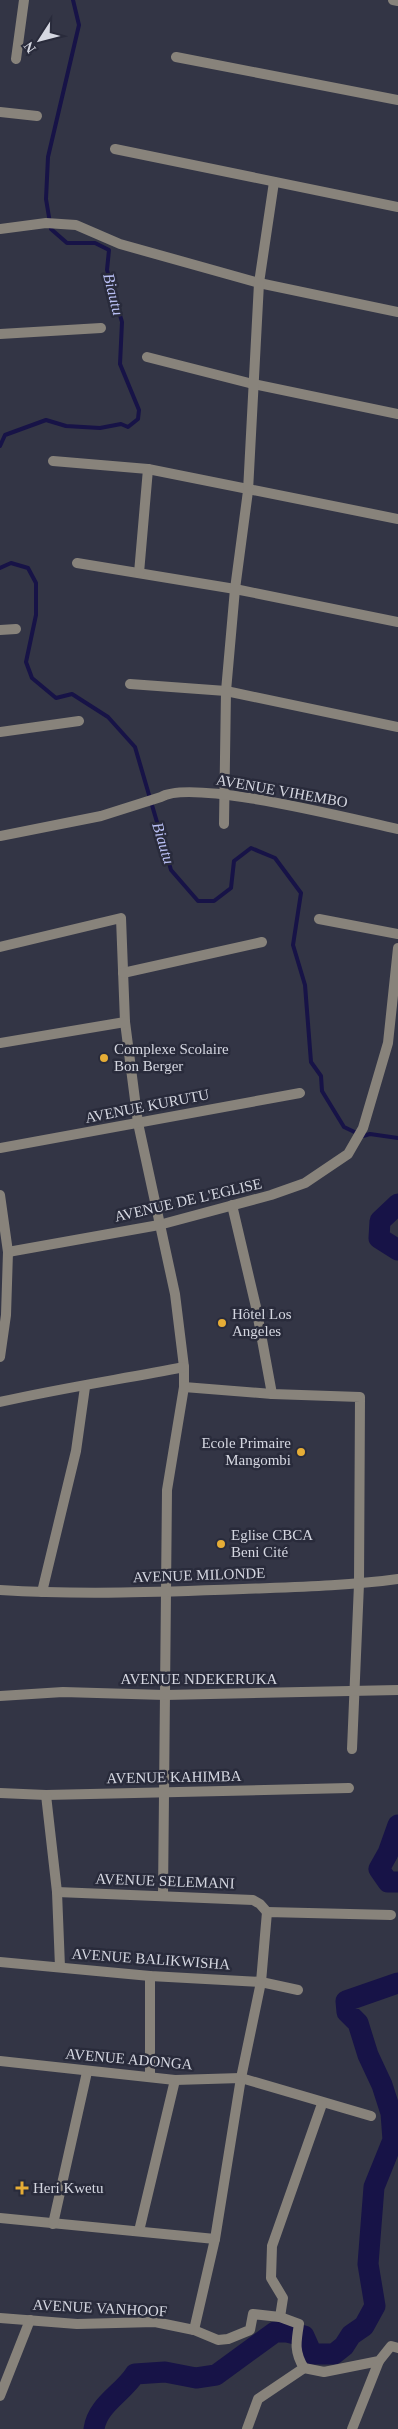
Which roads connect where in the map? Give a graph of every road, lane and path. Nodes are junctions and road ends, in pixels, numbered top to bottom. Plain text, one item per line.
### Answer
1 (24, 0) edge
2 (393, 0) edge
3 (398, 1) edge
4 (176, 57) dead end
5 (16, 59) dead end
6 (398, 100) edge
7 (0, 112) edge
8 (38, 116) dead end
9 (115, 149) dead end
10 (274, 182) junction
11 (398, 206) edge
12 (0, 229) edge
13 (258, 283) junction
14 (398, 312) edge
15 (101, 328) dead end
16 (0, 334) edge
17 (147, 358) dead end
18 (253, 384) junction
19 (398, 414) edge
20 (54, 461) dead end
21 (148, 469) junction
22 (248, 491) junction
23 (398, 519) edge
24 (77, 563) dead end
25 (139, 573) junction
26 (235, 589) junction
27 (398, 622) edge
28 (16, 629) dead end
29 (0, 630) edge
30 (130, 684) dead end
31 (226, 691) junction
32 (79, 721) dead end
33 (398, 727) edge
34 (0, 732) edge
35 (223, 793) junction
36 (224, 824) dead end
37 (398, 829) edge
38 (0, 836) edge
39 (319, 919) dead end
40 (398, 934) edge
41 (262, 942) dead end
42 (0, 947) edge
43 (398, 948) edge
44 (123, 973) junction
45 (125, 1022) junction
46 (0, 1043) edge
47 (300, 1092) dead end
48 (138, 1124) junction
49 (0, 1148) edge
50 (0, 1195) edge
51 (232, 1205) junction
52 (159, 1225) junction
53 (8, 1252) junction
54 (3, 1315) edge
55 (0, 1357) edge
56 (184, 1367) junction
57 (85, 1387) junction
58 (184, 1387) junction
59 (272, 1394) junction
60 (0, 1402) edge
61 (398, 1579) edge
62 (359, 1584) junction
63 (0, 1590) edge
64 (42, 1592) junction
65 (166, 1592) junction
66 (398, 1690) edge
67 (354, 1692) junction
68 (165, 1695) junction
69 (0, 1696) edge
70 (352, 1749) dead end
71 (349, 1788) dead end
72 (0, 1793) edge
73 (164, 1793) junction
74 (46, 1795) junction
75 (58, 1892) junction
76 (163, 1896) junction
77 (267, 1912) junction
78 (391, 1915) dead end
79 (0, 1962) edge
80 (60, 1967) junction
81 (150, 1976) junction
82 (261, 1982) junction
83 (298, 1990) dead end
84 (0, 2061) edge
85 (87, 2072) junction
86 (150, 2077) junction
87 (241, 2078) junction
88 (175, 2080) junction
89 (322, 2104) junction
90 (371, 2116) dead end
91 (0, 2218) edge
92 (53, 2224) junction
93 (139, 2231) junction
94 (215, 2239) junction
95 (280, 2317) junction
96 (0, 2318) edge
97 (30, 2320) junction
98 (194, 2330) junction
99 (398, 2348) edge
100 (379, 2361) junction
101 (304, 2368) junction
102 (0, 2396) edge
103 (247, 2429) edge
104 (352, 2429) edge

1 - 5 street
2 - 3 street
4 - 6 street
7 - 8 street
9 - 10 street
10 - 11 street
10 - 13 street
12 - 13 street
13 - 14 street
13 - 18 street
15 - 16 street
17 - 18 street
18 - 19 street
18 - 22 street
20 - 21 street
21 - 22 street
21 - 25 street
22 - 23 street
22 - 26 street
24 - 25 street
25 - 26 street
26 - 27 street
26 - 31 street
28 - 29 street
30 - 31 street
31 - 33 street
31 - 35 street
32 - 34 street
35 - 36 street
35 - 37 street, AVENUE VIHEMBO
35 - 38 street, AVENUE VIHEMBO
39 - 40 street
41 - 44 street
42 - 44 street
43 - 51 street, AVENUE DE L'EGLISE
44 - 45 street
45 - 46 street
45 - 48 street
47 - 48 street, AVENUE KURUTU
48 - 49 street, AVENUE KURUTU
48 - 52 street
50 - 53 street
51 - 52 street, AVENUE DE L'EGLISE
51 - 59 street
52 - 53 street, AVENUE DE L'EGLISE
52 - 56 street
53 - 54 street
54 - 55 street
56 - 57 street
56 - 58 street
57 - 60 street
57 - 64 street
58 - 59 street
58 - 65 street
59 - 62 street
61 - 62 street, AVENUE MILONDE
62 - 65 street, AVENUE MILONDE
62 - 67 street
63 - 64 street, AVENUE MILONDE
64 - 65 street, AVENUE MILONDE
65 - 68 street
66 - 67 street, AVENUE NDEKERUKA
67 - 68 street, AVENUE NDEKERUKA
67 - 70 street
68 - 69 street, AVENUE NDEKERUKA
68 - 73 street
71 - 73 street, AVENUE KAHIMBA
72 - 74 street, AVENUE KAHIMBA
73 - 74 street, AVENUE KAHIMBA
73 - 76 street
74 - 75 street
75 - 76 street, AVENUE SELEMANI
75 - 80 street
76 - 77 street, AVENUE SELEMANI
77 - 78 street
77 - 82 street
79 - 80 street, AVENUE BALIKWISHA
80 - 81 street, AVENUE BALIKWISHA
81 - 82 street, AVENUE BALIKWISHA
81 - 86 street
82 - 83 street, AVENUE BALIKWISHA
82 - 87 street
84 - 85 street, AVENUE ADONGA
85 - 86 street, AVENUE ADONGA
85 - 92 street
86 - 88 street, AVENUE ADONGA
87 - 88 street, AVENUE ADONGA
87 - 89 street, AVENUE ADONGA
87 - 94 street
88 - 93 street
89 - 90 street, AVENUE ADONGA
89 - 95 street
91 - 92 street
92 - 93 street
93 - 94 street
94 - 98 street
95 - 98 street, AVENUE VANHOOF
95 - 101 street
96 - 97 street, AVENUE VANHOOF
97 - 98 street, AVENUE VANHOOF
97 - 102 street
99 - 100 street
100 - 101 street
100 - 104 street
101 - 103 street

